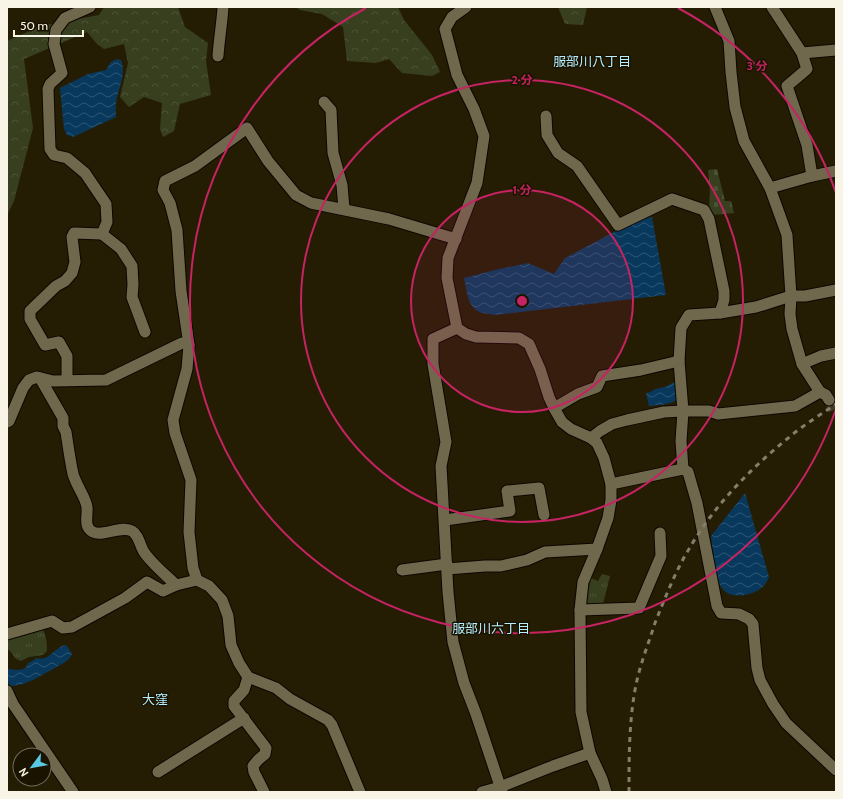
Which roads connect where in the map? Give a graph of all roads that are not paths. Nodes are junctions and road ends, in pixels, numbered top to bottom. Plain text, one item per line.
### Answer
1 (90, 7) edge
2 (223, 7) edge
3 (466, 7) edge
4 (715, 7) edge
5 (772, 7) edge
6 (456, 10) edge
7 (836, 50) edge
8 (802, 53) junction
9 (218, 56) dead end
10 (324, 102) dead end
11 (546, 116) dead end
12 (836, 171) edge
13 (812, 176) junction
14 (770, 188) junction
15 (344, 209) junction
16 (102, 234) junction
17 (456, 239) junction
18 (836, 290) edge
19 (791, 296) junction
20 (720, 313) junction
21 (457, 328) junction
22 (145, 332) dead end
23 (189, 345) junction
24 (836, 353) edge
25 (679, 361) junction
26 (802, 364) junction
27 (40, 378) junction
28 (67, 380) junction
29 (820, 392) junction
30 (829, 400) tunnel mouth
31 (554, 408) junction
32 (683, 411) junction
33 (7, 422) edge
34 (591, 438) junction
35 (683, 468) junction
36 (611, 484) junction
37 (544, 515) dead end
38 (445, 520) junction
39 (660, 533) dead end
40 (597, 549) junction
41 (447, 567) junction
42 (402, 570) dead end
43 (198, 580) junction
44 (176, 585) junction
45 (580, 610) junction
46 (7, 634) edge
47 (248, 677) junction
48 (7, 691) edge
49 (244, 718) junction
50 (590, 753) junction
51 (836, 770) edge
52 (158, 772) dead end
53 (501, 789) edge
54 (73, 792) edge
55 (264, 792) edge
56 (360, 792) edge
57 (482, 792) edge
58 (606, 792) edge

1 - 16 street
2 - 9 street
3 - 6 street
4 - 14 street
5 - 8 street
6 - 17 street
7 - 8 street
8 - 13 street
10 - 15 street
11 - 20 street
12 - 13 street
13 - 14 street
14 - 19 street
15 - 17 street
15 - 23 street
16 - 22 street
16 - 28 street
17 - 21 street
18 - 19 street
19 - 20 street
19 - 26 street
20 - 25 street
21 - 31 street
21 - 38 street
23 - 28 street
23 - 43 street
24 - 26 street
25 - 31 street
25 - 32 street
26 - 29 street
27 - 28 street
27 - 33 street
27 - 44 street
29 - 30 street
29 - 32 street
31 - 34 street
32 - 34 street
32 - 35 street
34 - 36 street
35 - 36 street
35 - 51 street
36 - 40 street
37 - 38 street
38 - 41 street
39 - 45 street
40 - 41 street
40 - 45 street
41 - 42 street
41 - 53 street
43 - 44 street
43 - 47 street
44 - 46 street
45 - 50 street
47 - 49 street
47 - 56 street
48 - 54 street
49 - 52 street
49 - 55 street
50 - 53 street
50 - 58 street
53 - 57 street

